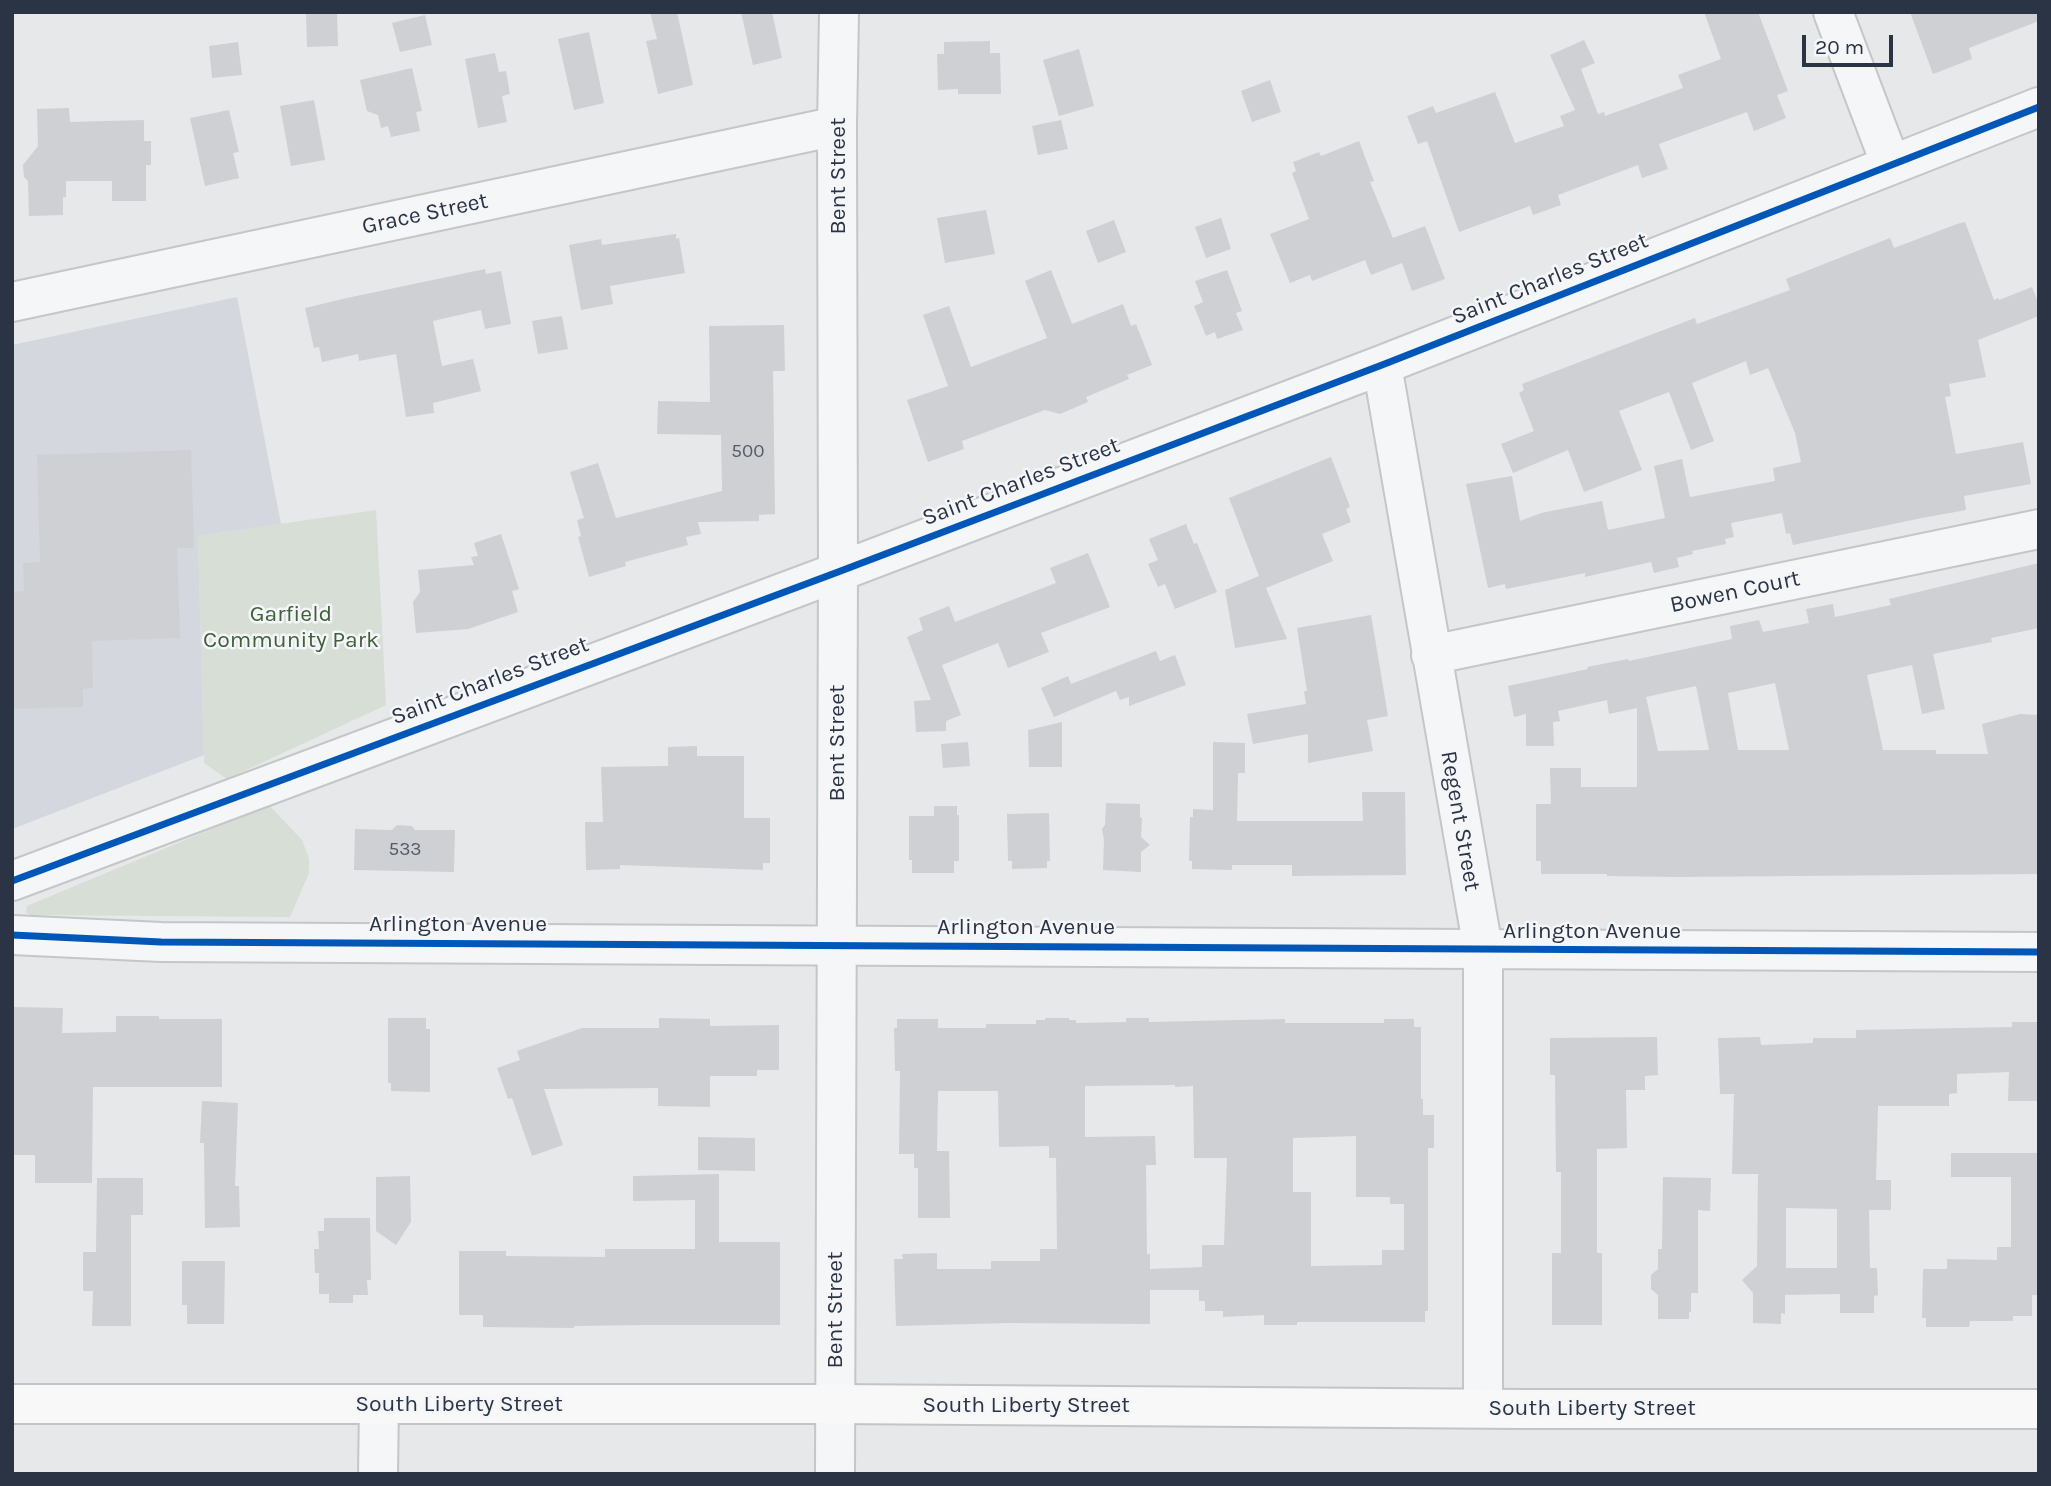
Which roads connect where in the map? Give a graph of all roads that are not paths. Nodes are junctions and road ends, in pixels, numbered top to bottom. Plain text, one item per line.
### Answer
1 (839, 12) edge
2 (1833, 12) edge
3 (2039, 107) edge
4 (837, 126) junction
5 (1891, 165) junction
6 (12, 302) edge
7 (1382, 365) junction
8 (2039, 529) edge
9 (838, 572) junction
10 (1431, 656) junction
11 (12, 881) edge
12 (12, 935) edge
13 (836, 945) junction
14 (1483, 949) junction
15 (2039, 952) edge
16 (12, 1404) edge
17 (379, 1404) junction
18 (835, 1404) junction
19 (1483, 1408) junction
20 (2039, 1409) edge
21 (379, 1474) edge
22 (835, 1474) edge

1 - 4 street, Bent Street
2 - 5 street
3 - 5 street, Saint Charles Street
4 - 6 street, Grace Street
4 - 9 street, Bent Street
5 - 7 street, Saint Charles Street
7 - 9 street, Saint Charles Street
7 - 10 street, Regent Street
8 - 10 street, Bowen Court
9 - 11 street, Saint Charles Street
9 - 13 street, Bent Street
10 - 14 street, Regent Street
12 - 13 street, Arlington Avenue
13 - 14 street, Arlington Avenue
13 - 18 street, Bent Street
14 - 15 street, Arlington Avenue
14 - 19 street, Regent Street
16 - 17 main road, South Liberty Street
17 - 18 main road, South Liberty Street
17 - 21 street
18 - 19 main road, South Liberty Street
18 - 22 street, Bent Street
19 - 20 main road, South Liberty Street

